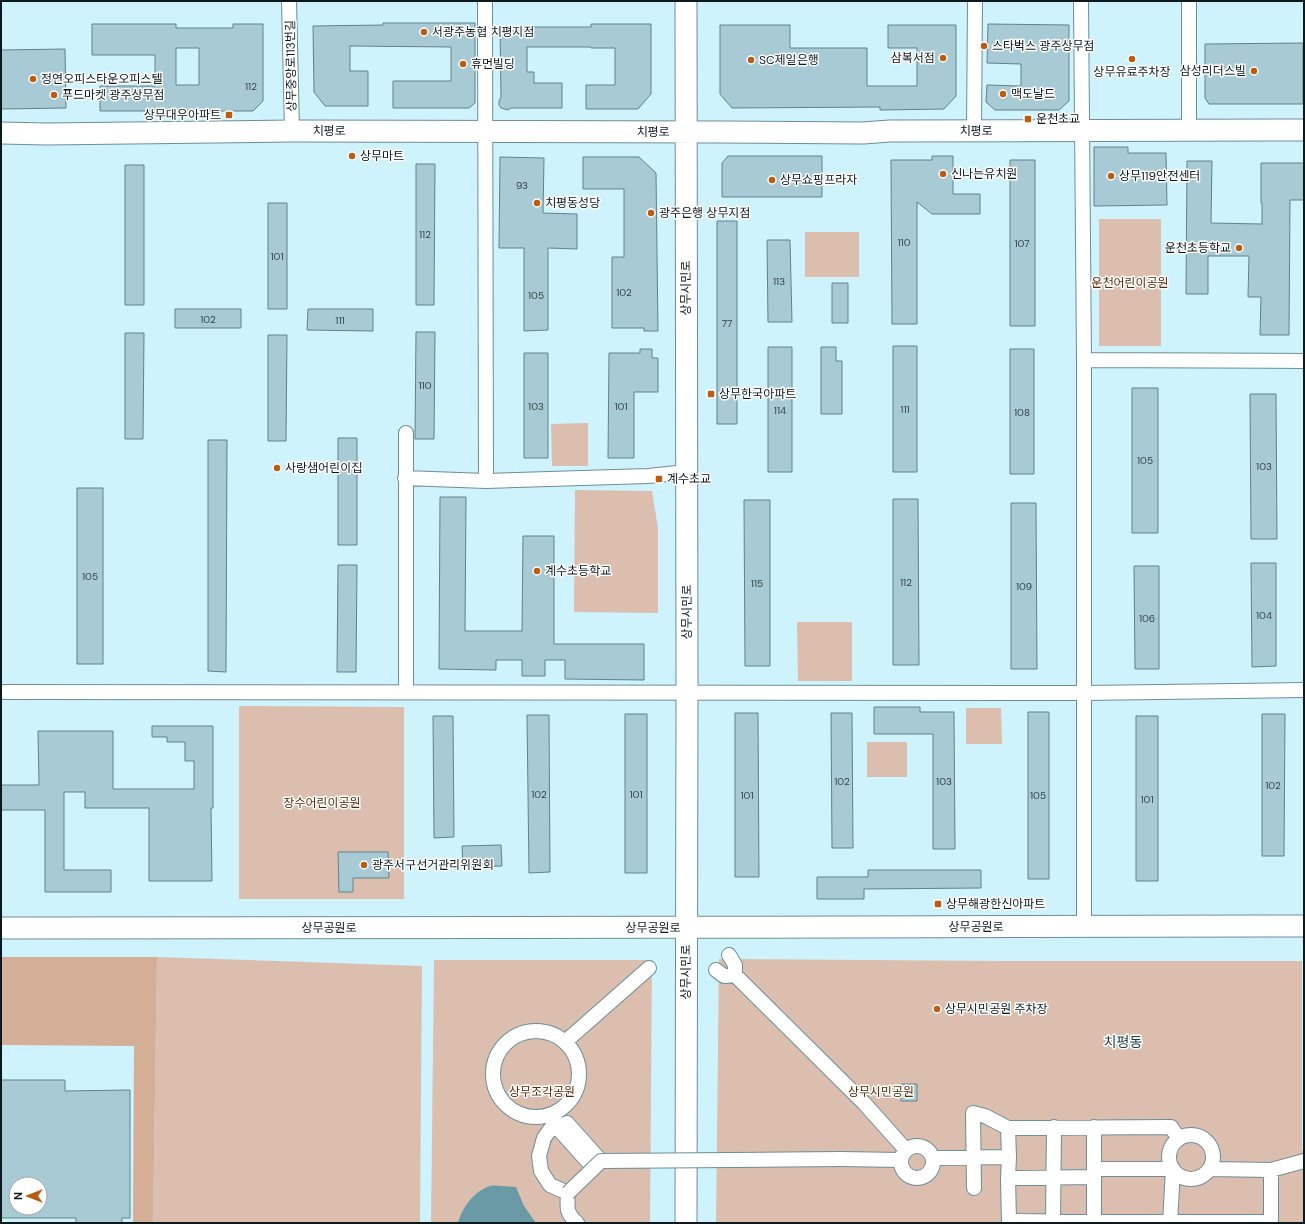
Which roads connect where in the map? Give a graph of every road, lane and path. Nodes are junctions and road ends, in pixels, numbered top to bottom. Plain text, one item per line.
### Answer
1 (289, 1) edge
2 (485, 1) edge
3 (686, 1) edge
4 (975, 1) edge
5 (1081, 1) edge
6 (1189, 1) edge
7 (1188, 130) junction
8 (1304, 130) edge
9 (292, 131) junction
10 (485, 131) junction
11 (974, 131) junction
12 (686, 132) junction
13 (1082, 132) junction
14 (1, 133) edge
15 (1084, 360) junction
16 (1304, 361) edge
17 (406, 433) dead end
18 (686, 472) junction
19 (405, 478) junction
20 (486, 480) junction
21 (1304, 690) edge
22 (1, 692) edge
23 (406, 692) junction
24 (687, 692) junction
25 (1084, 693) junction
26 (1304, 926) edge
27 (1084, 927) junction
28 (1, 928) edge
29 (686, 928) junction
30 (729, 955) dead end
31 (648, 968) dead end
32 (716, 970) dead end
33 (735, 976) junction
34 (565, 1042) junction
35 (555, 1118) junction
36 (1054, 1127) junction
37 (1094, 1127) junction
38 (1008, 1128) junction
39 (1179, 1139) junction
40 (903, 1155) junction
41 (1009, 1157) junction
42 (933, 1158) junction
43 (973, 1158) junction
44 (593, 1160) junction
45 (1304, 1161) edge
46 (1173, 1169) junction
47 (1210, 1169) junction
48 (1271, 1170) junction
49 (1094, 1173) junction
50 (1008, 1178) junction
51 (1053, 1178) junction
52 (974, 1188) dead end
53 (566, 1192) junction
54 (1053, 1221) junction
55 (1009, 1222) edge
56 (1094, 1222) edge
57 (1170, 1222) edge
58 (1256, 1222) edge
59 (577, 1223) edge
60 (686, 1223) edge

1 - 9 street, 상무중앙로113번길
2 - 10 street
3 - 12 street, 상무시민로
4 - 11 street
5 - 13 street
6 - 7 street
7 - 8 street, 치평로
7 - 13 street, 치평로
9 - 10 street, 치평로
9 - 14 street, 치평로
10 - 12 street, 치평로
10 - 20 street
11 - 12 street, 치평로
11 - 13 street, 치평로
12 - 18 street, 상무시민로
13 - 15 street
15 - 16 street
15 - 25 street
17 - 19 street
18 - 20 street
18 - 24 street, 상무시민로
19 - 20 street
19 - 23 street
21 - 25 street
22 - 23 street
23 - 24 street
24 - 25 street
24 - 29 street, 상무시민로
25 - 27 street
26 - 27 street, 상무공원로
27 - 29 street, 상무공원로
28 - 29 street, 상무공원로
29 - 60 street, 상무시민로
30 - 33 street
31 - 34 street
32 - 33 street
33 - 40 street
34 - 35 street
34 - 35 street
35 - 44 street
35 - 53 street
36 - 37 street
36 - 38 street
36 - 51 street
37 - 39 street
37 - 49 street
38 - 41 street
38 - 43 street
39 - 46 street
39 - 47 street
40 - 42 street
40 - 42 street
40 - 44 street, bridge
41 - 43 street
41 - 50 street
42 - 43 street
43 - 52 street
44 - 53 street, bridge
45 - 48 street
46 - 47 street
46 - 49 street
46 - 57 street
47 - 48 street
48 - 58 street
49 - 51 street
49 - 56 street
50 - 51 street
50 - 55 street
51 - 54 street
53 - 59 street
54 - 55 street
54 - 56 street
56 - 57 street
57 - 58 street

